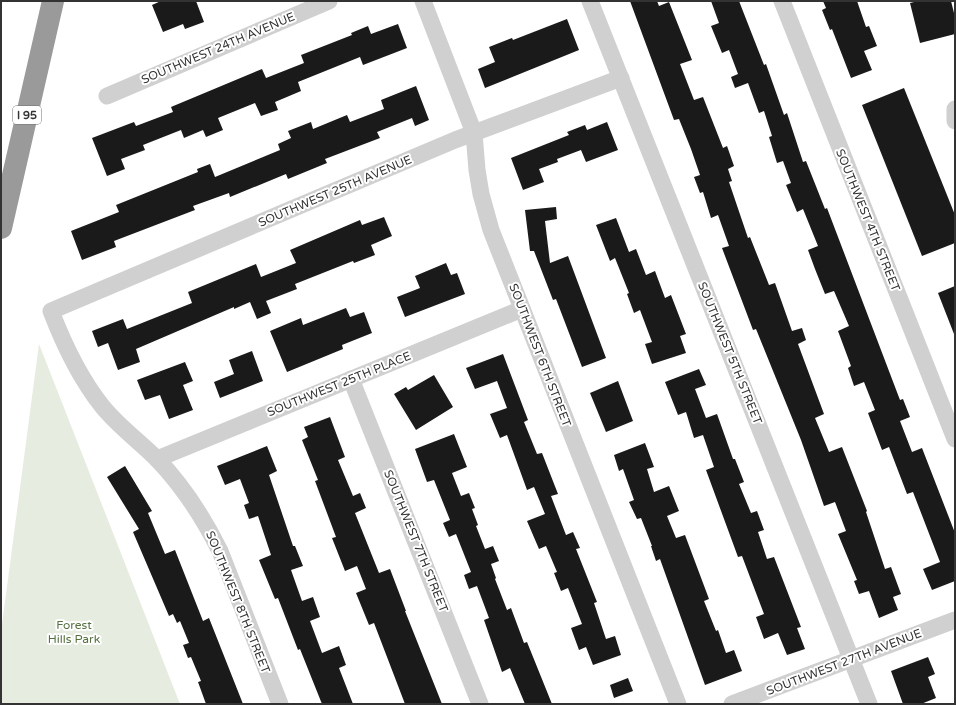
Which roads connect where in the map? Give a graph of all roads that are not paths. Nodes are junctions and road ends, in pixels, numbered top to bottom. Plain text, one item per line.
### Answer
1 (53, 1) edge
2 (329, 1) edge
3 (423, 1) edge
4 (590, 1) edge
5 (782, 1) edge
6 (621, 78) junction
7 (107, 96) dead end
8 (474, 133) junction
9 (1, 228) edge
10 (522, 309) junction
11 (51, 311) joint
12 (351, 379) junction
13 (955, 439) edge
14 (157, 459) junction
15 (955, 620) edge
16 (851, 659) junction
17 (280, 704) edge
18 (480, 704) edge
19 (678, 704) edge
20 (732, 704) edge
21 (869, 704) edge

1 - 9 highway, I 95
2 - 7 street, SOUTHWEST 24TH AVENUE
3 - 8 street, SOUTHWEST 6TH STREET
4 - 6 street, SOUTHWEST 5TH STREET
5 - 13 street, SOUTHWEST 4TH STREET
6 - 8 street, SOUTHWEST 25TH AVENUE
6 - 16 street, SOUTHWEST 5TH STREET
8 - 10 street, SOUTHWEST 6TH STREET
8 - 11 street, SOUTHWEST 25TH AVENUE
10 - 12 street, SOUTHWEST 25TH PLACE
10 - 19 street, SOUTHWEST 6TH STREET
11 - 14 street, SOUTHWEST 8TH STREET
12 - 14 street, SOUTHWEST 25TH PLACE
12 - 18 street, SOUTHWEST 7TH STREET
14 - 17 street, SOUTHWEST 8TH STREET
15 - 16 street, SOUTHWEST 27TH AVENUE
16 - 20 street, SOUTHWEST 27TH AVENUE
16 - 21 street, SOUTHWEST 5TH STREET

